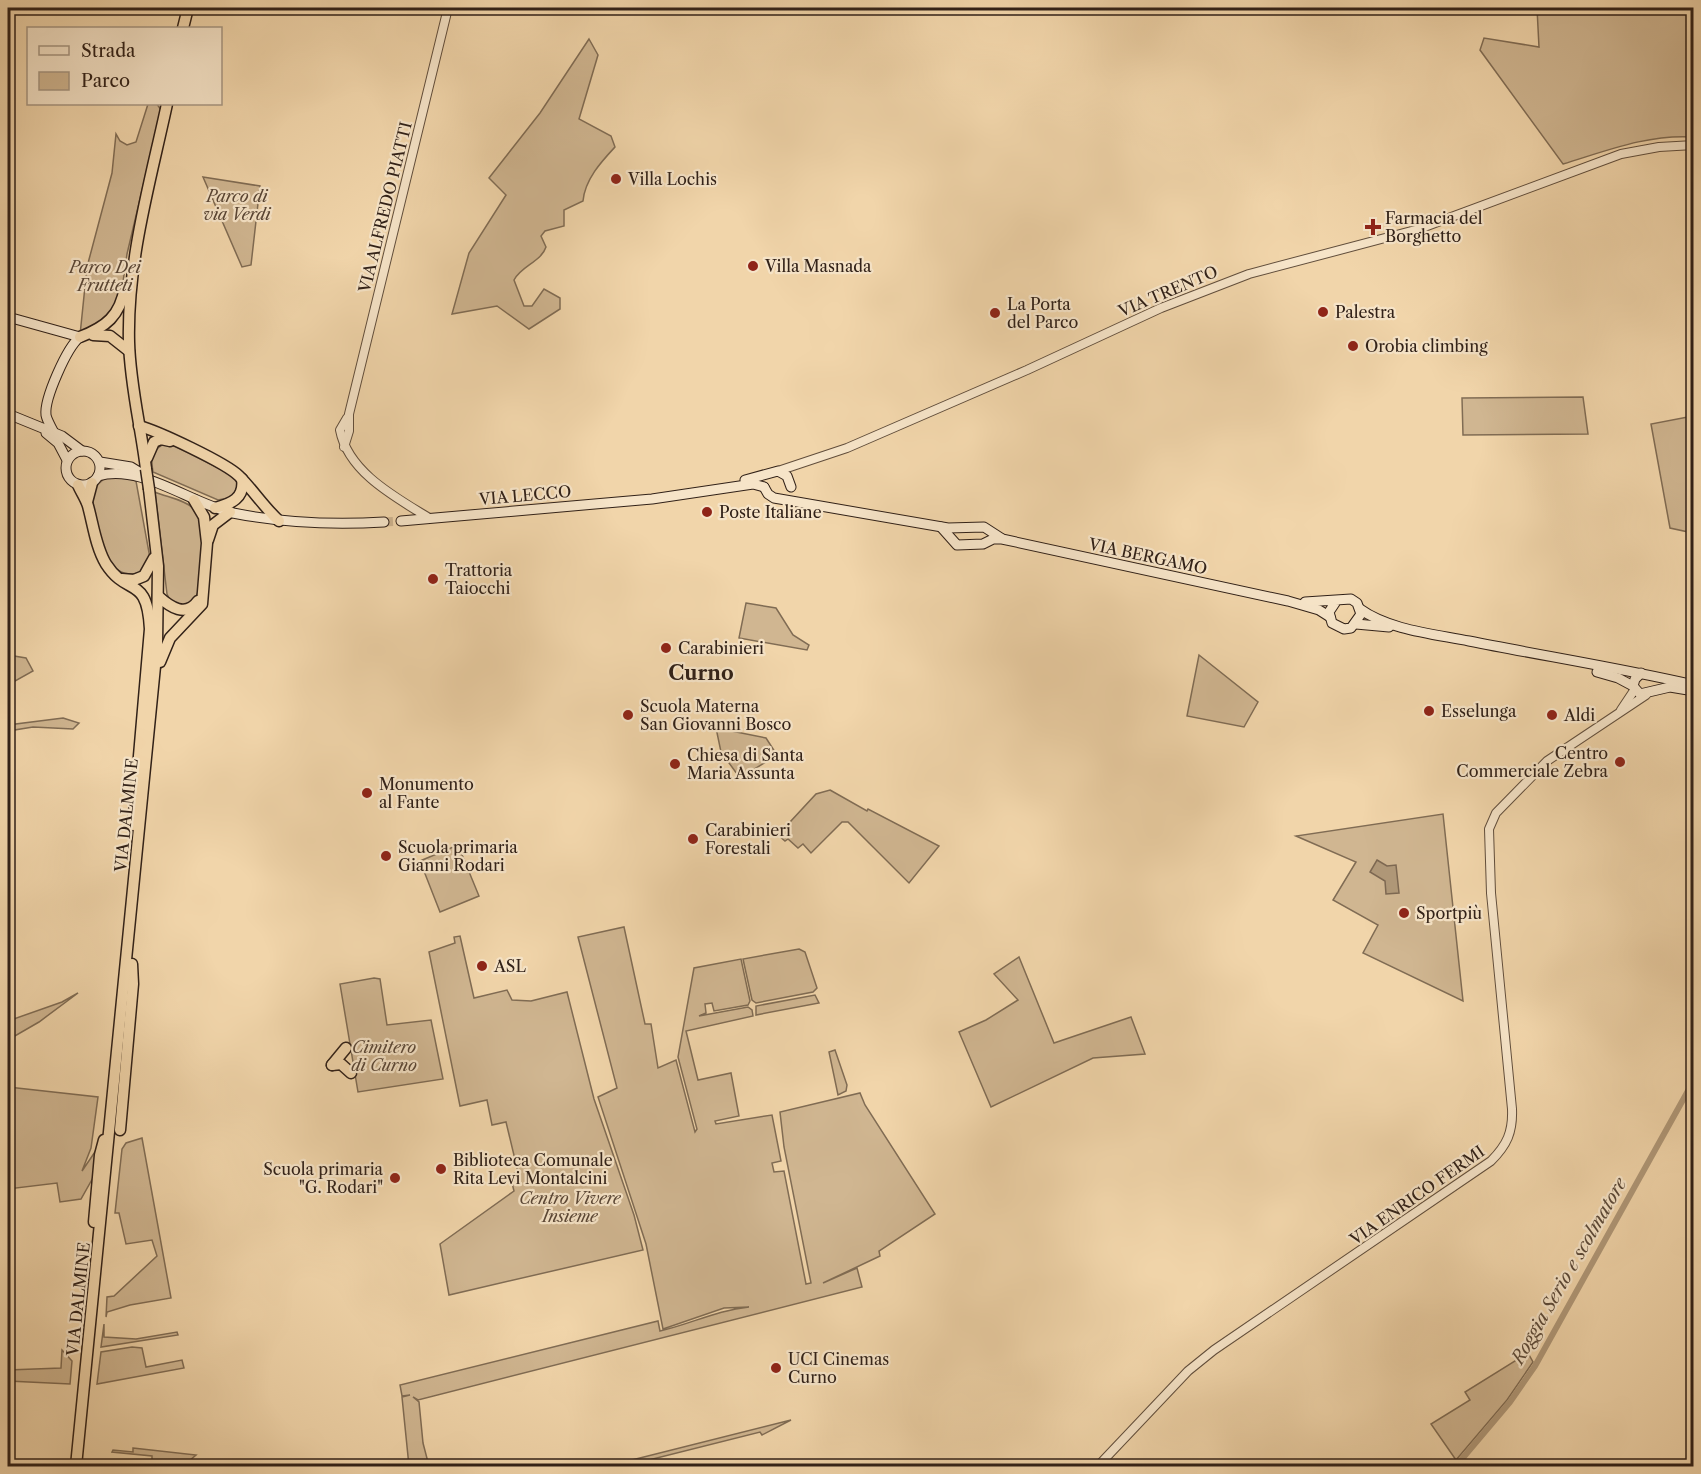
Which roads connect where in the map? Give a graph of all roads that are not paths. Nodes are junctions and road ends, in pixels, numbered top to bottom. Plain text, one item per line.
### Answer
1 (188, 8) edge
2 (448, 8) edge
3 (183, 27) edge
4 (167, 105) edge
5 (1694, 145) edge
6 (152, 169) junction
7 (8, 317) edge
8 (81, 337) junction
9 (129, 351) junction
10 (8, 414) edge
11 (139, 426) junction
12 (42, 430) junction
13 (54, 433) junction
14 (182, 444) junction
15 (82, 451) junction
16 (67, 460) junction
17 (100, 462) junction
18 (798, 466) junction
19 (146, 467) junction
20 (774, 472) junction
21 (95, 479) junction
22 (242, 479) junction
23 (790, 484) junction
24 (78, 485) junction
25 (764, 487) junction
26 (166, 488) junction
27 (782, 497) junction
28 (652, 499) junction
29 (194, 500) junction
30 (402, 502) junction
31 (87, 503) junction
32 (838, 507) junction
33 (215, 508) junction
34 (230, 512) junction
35 (429, 518) junction
36 (402, 520) joint
37 (279, 521) junction
38 (384, 522) tunnel mouth
39 (941, 527) junction
40 (955, 529) junction
41 (990, 536) junction
42 (950, 538) junction
43 (207, 543) junction
44 (156, 549) junction
45 (146, 574) junction
46 (118, 578) junction
47 (203, 590) junction
48 (143, 594) junction
49 (158, 596) junction
50 (1336, 600) junction
51 (1288, 601) junction
52 (1360, 609) junction
53 (1330, 617) junction
54 (1356, 624) junction
55 (1412, 629) junction
56 (1566, 661) junction
57 (1641, 673) junction
58 (1653, 676) junction
59 (1694, 685) edge
60 (1634, 687) junction
61 (1654, 689) junction
62 (1694, 691) edge
63 (1646, 695) junction
64 (153, 698) junction
65 (1620, 711) junction
66 (135, 873) junction
67 (130, 928) junction
68 (346, 1047) dead end
69 (351, 1073) dead end
70 (112, 1108) junction
71 (120, 1130) dead end
72 (85, 1305) dead end
73 (76, 1467) edge
74 (1098, 1467) edge

1 - 3 highway
2 - 30 street, VIA ALFREDO PIATTI
4 - 6 highway
5 - 18 street, VIA TRENTO
6 - 8 highway
6 - 9 highway, VIA DALMINE
7 - 8 main road
8 - 9 highway
8 - 13 main road
9 - 11 highway, VIA DALMINE
10 - 12 main road
11 - 14 highway
11 - 19 highway, VIA DALMINE
12 - 13 main road
12 - 16 main road
13 - 15 main road
14 - 19 highway
14 - 22 highway
15 - 16 main road
15 - 17 main road
16 - 24 main road
17 - 21 main road
17 - 26 main road
18 - 20 street, VIA TRENTO
18 - 23 street
19 - 44 highway, VIA DALMINE, bridge
20 - 23 main road
20 - 25 main road
20 - 28 main road, VIA LECCO
21 - 24 main road
21 - 26 main road
21 - 31 highway
22 - 33 highway
22 - 37 highway
23 - 27 main road
23 - 32 main road, VIA BERGAMO
24 - 31 highway
25 - 27 main road, VIA BERGAMO
25 - 28 main road, VIA LECCO
26 - 29 main road
27 - 32 main road, VIA BERGAMO
28 - 35 main road, VIA LECCO
29 - 33 main road
29 - 43 highway
30 - 35 street
30 - 36 street
31 - 46 highway
32 - 39 main road, VIA BERGAMO
33 - 34 main road
34 - 37 main road
34 - 43 highway
35 - 36 main road, VIA LECCO
37 - 38 main road
39 - 40 main road, VIA BERGAMO
39 - 42 main road
40 - 41 main road, VIA BERGAMO
40 - 42 main road
41 - 42 main road, VIA BERGAMO
41 - 51 main road, VIA BERGAMO
43 - 47 highway
44 - 45 highway
44 - 49 highway, VIA DALMINE
45 - 46 highway
45 - 48 highway
46 - 48 highway
47 - 49 highway
47 - 64 highway
48 - 66 highway
49 - 64 highway, VIA DALMINE
50 - 51 main road, VIA BERGAMO
50 - 52 main road
50 - 53 main road
51 - 53 main road, VIA BERGAMO
52 - 54 main road
52 - 55 main road
53 - 54 main road
54 - 55 main road
55 - 56 main road
56 - 57 main road
56 - 60 main road
57 - 58 main road
57 - 60 main road
58 - 59 main road
58 - 61 main road
60 - 63 main road
60 - 65 street, VIA ENRICO FERMI
61 - 62 main road
61 - 63 main road
63 - 65 street, VIA ENRICO FERMI
64 - 66 highway, VIA DALMINE
65 - 74 street, VIA ENRICO FERMI
66 - 67 highway, VIA DALMINE
67 - 70 highway, VIA DALMINE
67 - 71 highway
68 - 69 highway
70 - 72 highway
70 - 73 highway, VIA DALMINE

